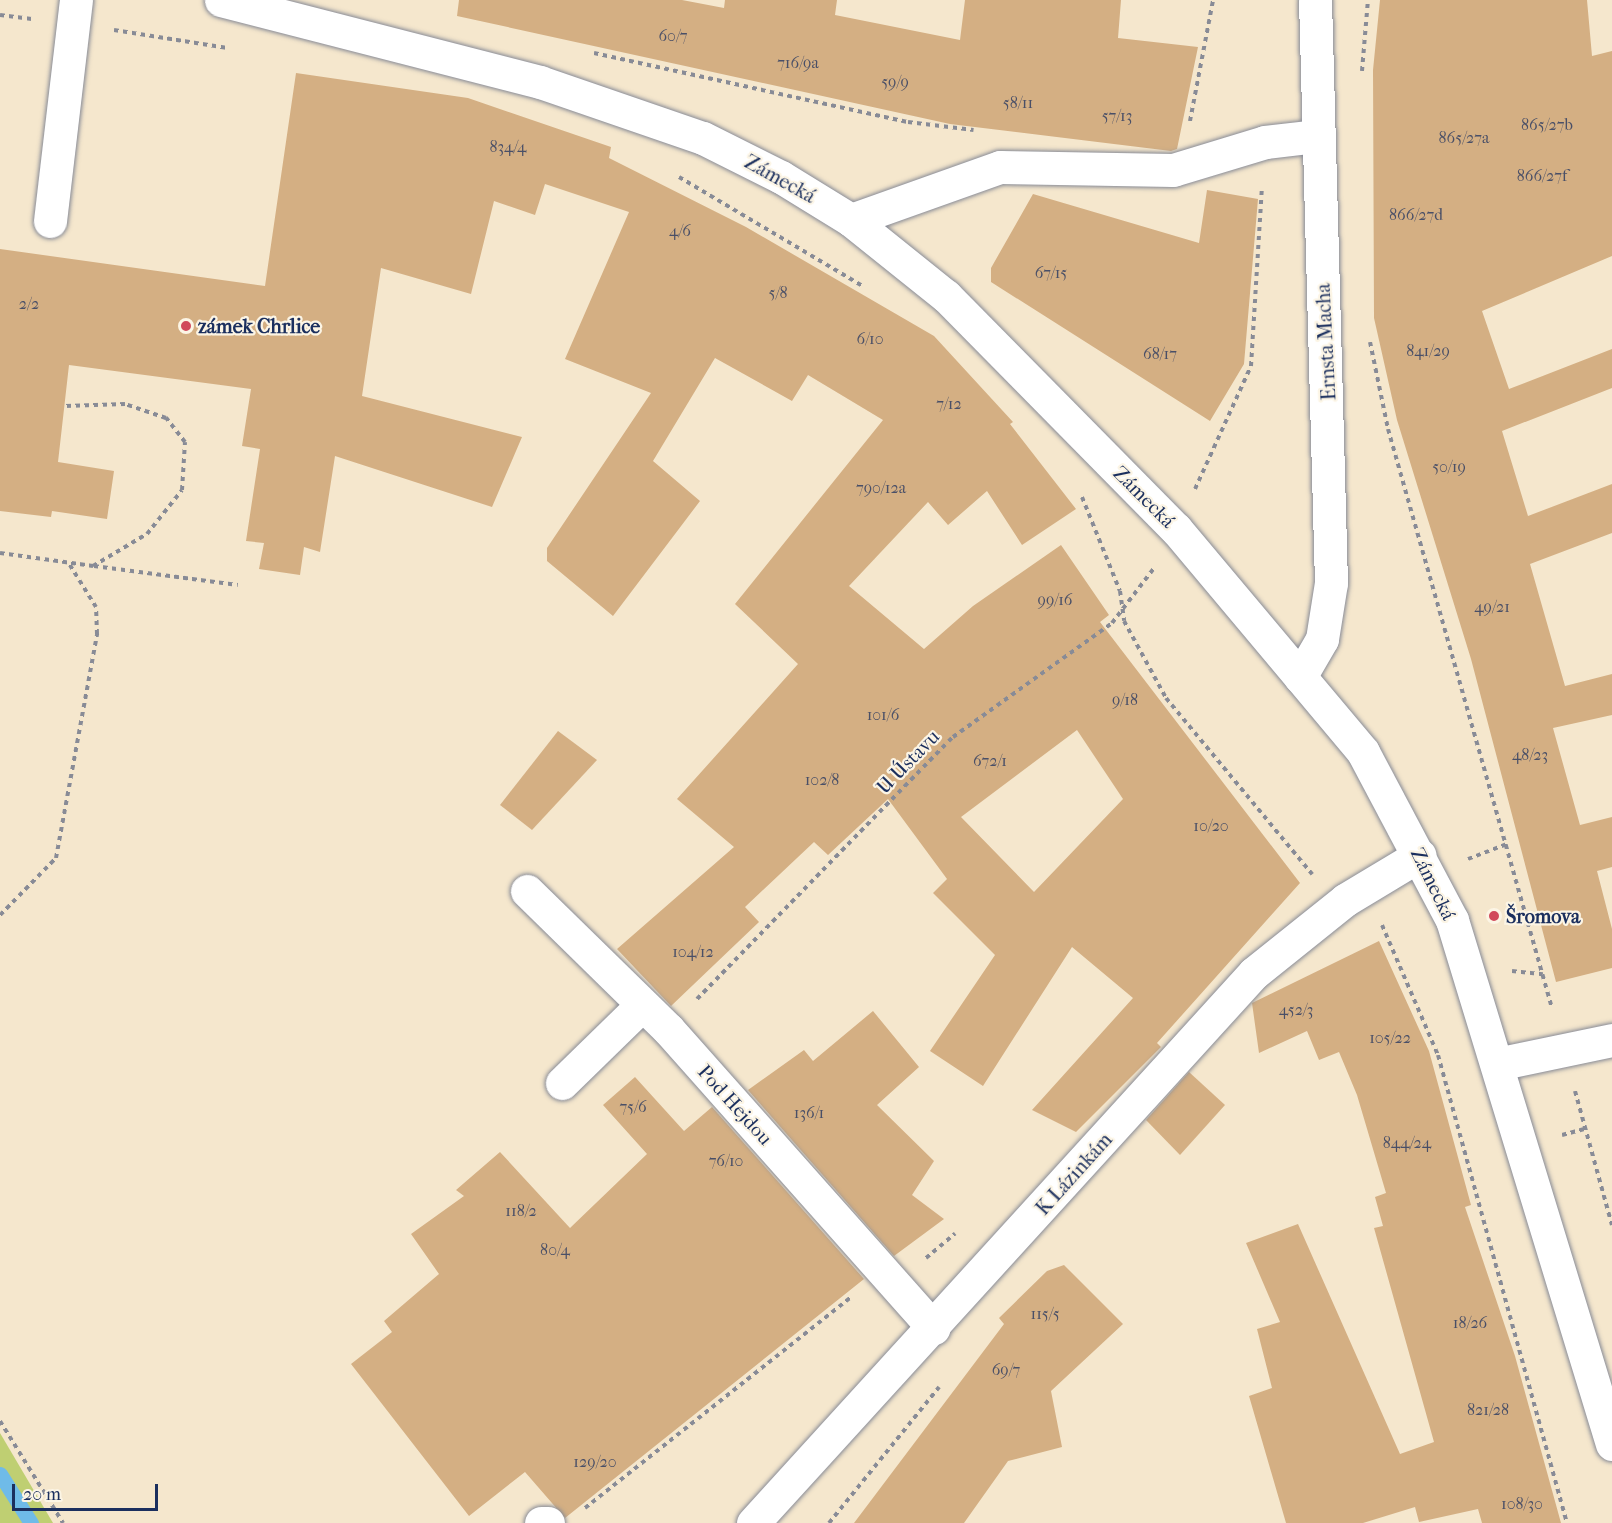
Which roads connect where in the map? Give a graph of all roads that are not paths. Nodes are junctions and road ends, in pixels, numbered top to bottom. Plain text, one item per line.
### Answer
1 (221, 0) edge
2 (1315, 0) edge
3 (74, 12) edge
4 (1316, 136) junction
5 (851, 220) junction
6 (50, 221) dead end
7 (1300, 677) junction
8 (1420, 855) junction
9 (527, 891) dead end
10 (642, 1005) junction
11 (1612, 1040) edge
12 (1497, 1064) junction
13 (562, 1083) dead end
14 (933, 1328) junction
15 (1612, 1444) edge
16 (562, 1519) edge
17 (542, 1523) edge
18 (753, 1523) edge

1 - 5 street, Zámecká
2 - 4 street, Ernsta Macha
3 - 6 street
4 - 5 street
4 - 7 street, Ernsta Macha
5 - 7 street, Zámecká
7 - 8 street, Zámecká
8 - 12 street, Zámecká
8 - 14 street, K Lázinkám
9 - 10 street, Pod Hejdou
10 - 13 street
10 - 14 street, Pod Hejdou
11 - 12 street
12 - 15 street, Zámecká
14 - 18 street, K Lázinkám
16 - 17 street

